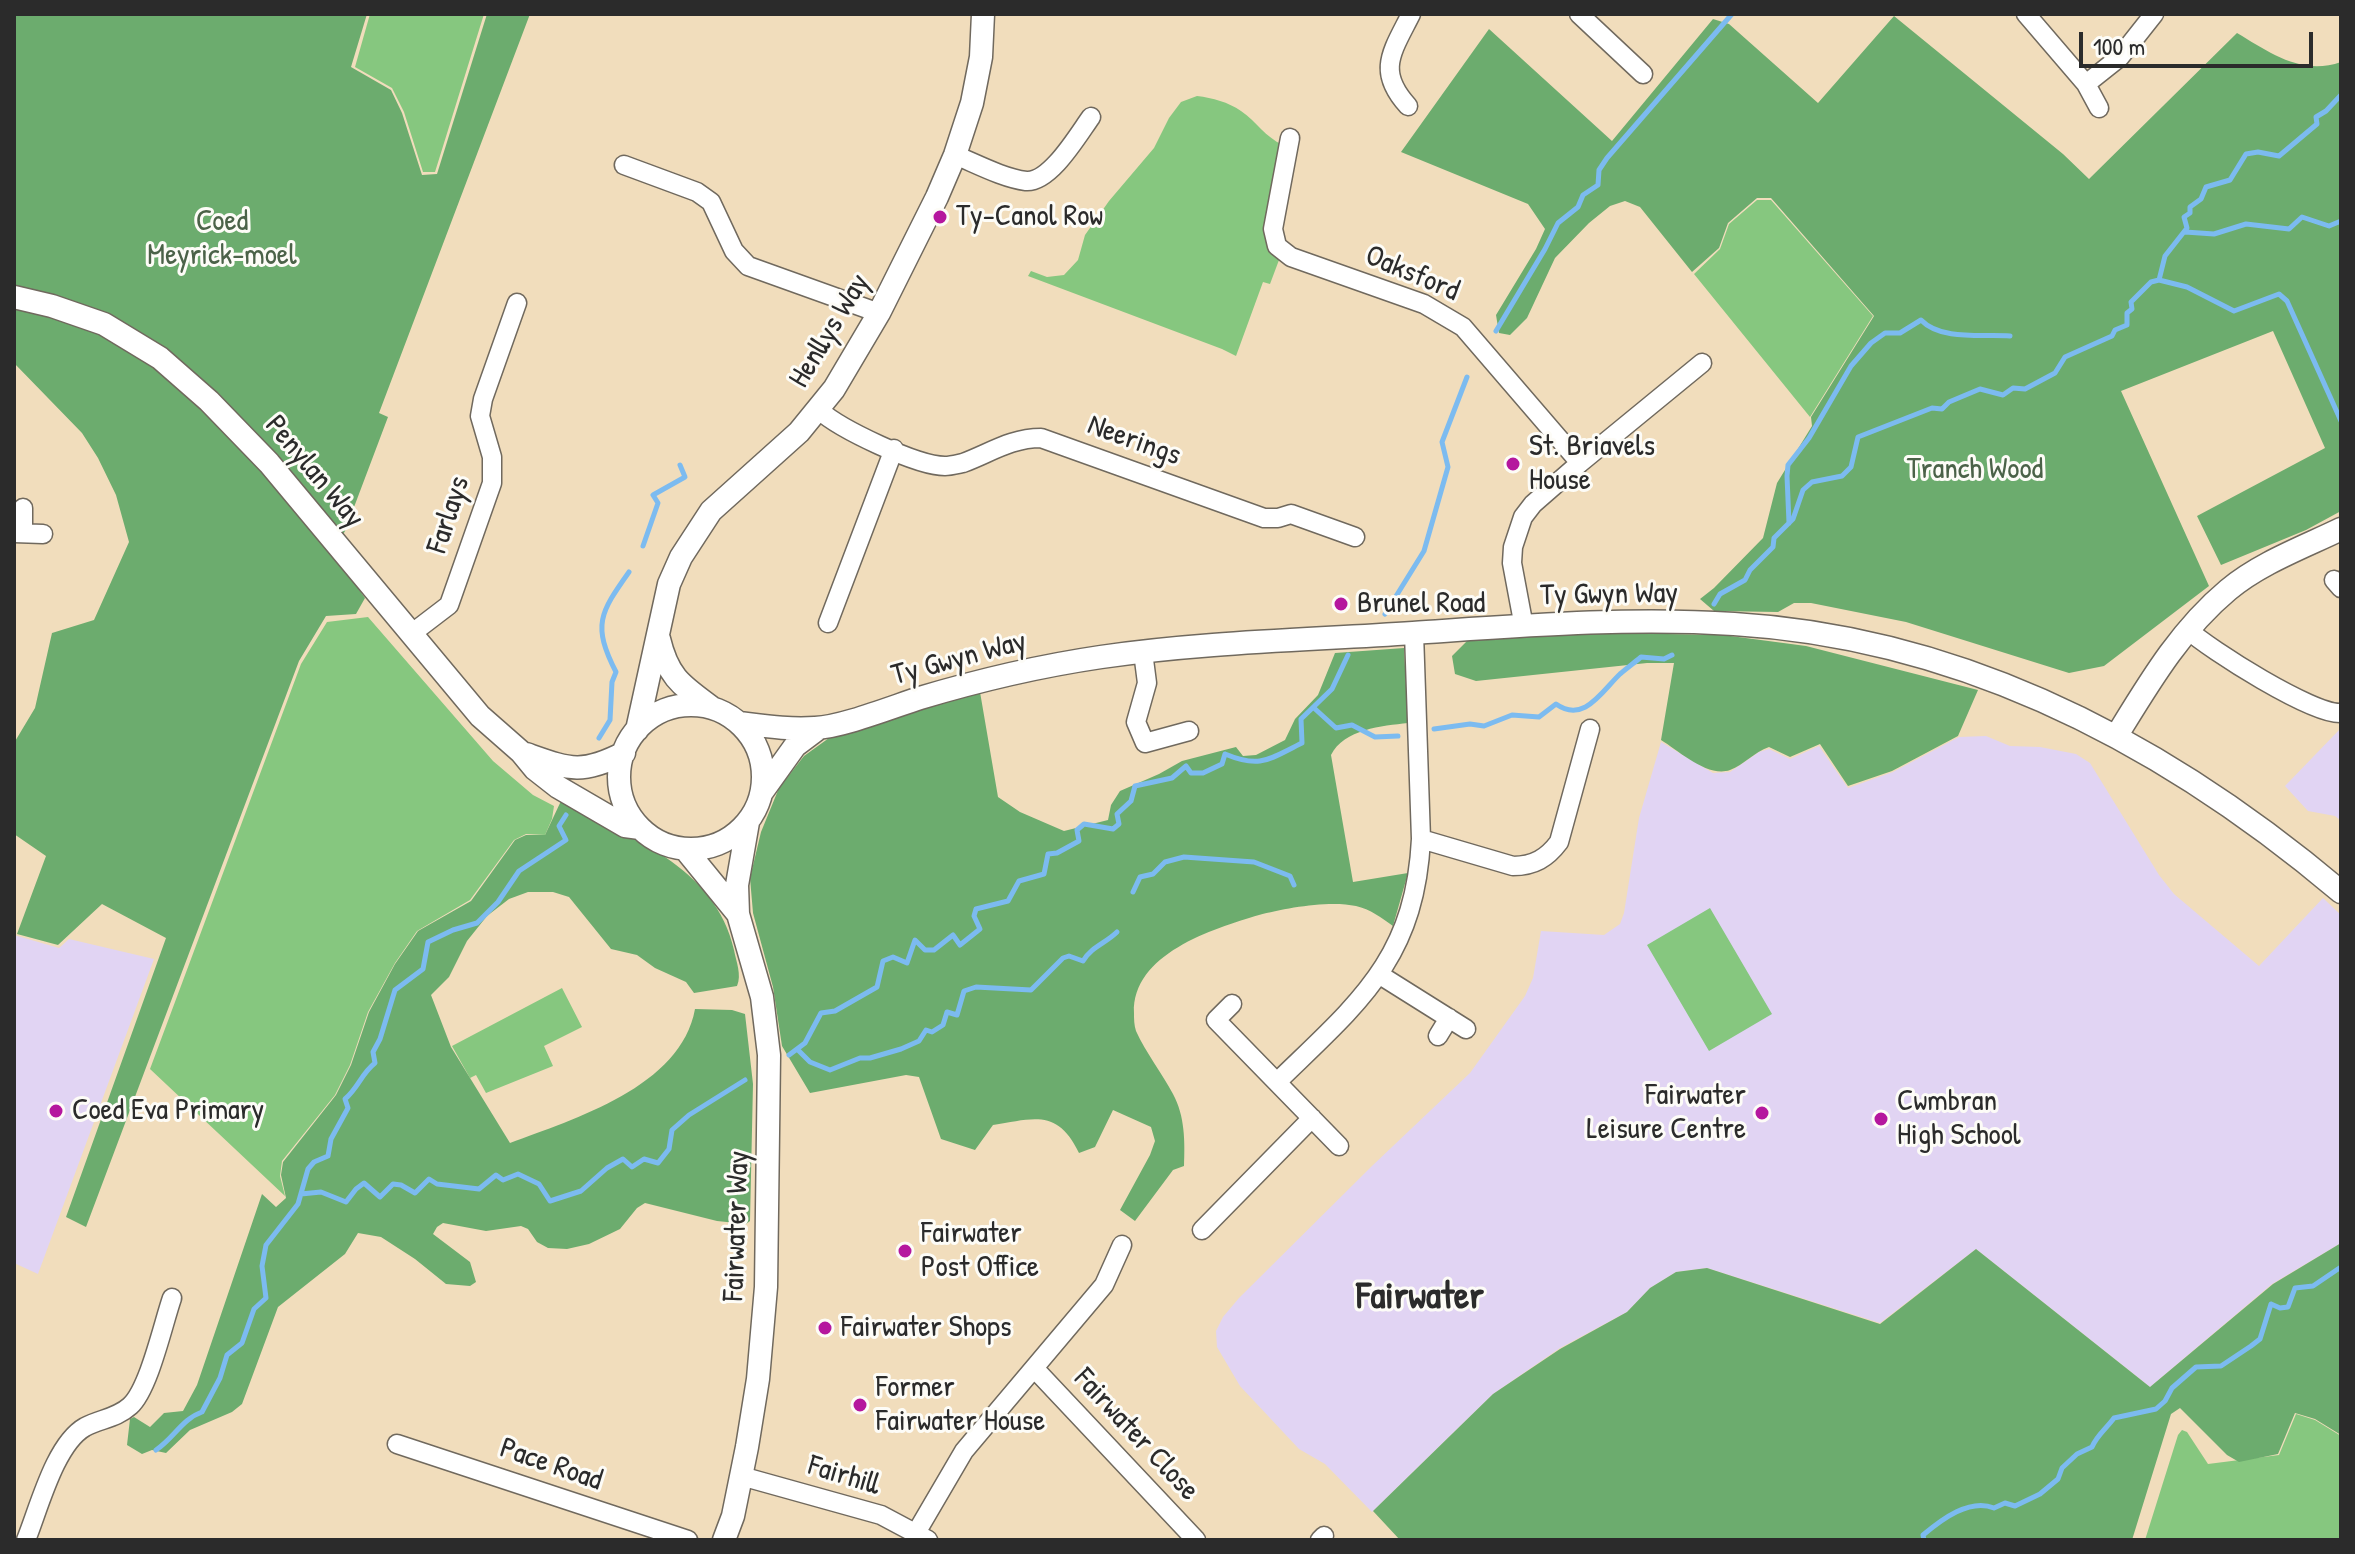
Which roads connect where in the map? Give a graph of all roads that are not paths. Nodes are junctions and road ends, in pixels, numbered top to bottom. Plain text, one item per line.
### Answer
1 (983, 14) edge
2 (1411, 14) edge
3 (1579, 14) edge
4 (2026, 14) edge
5 (2154, 14) edge
6 (1643, 74) dead end
7 (2086, 84) junction
8 (1408, 106) dead end
9 (2099, 108) dead end
10 (1091, 117) dead end
11 (1290, 138) dead end
12 (955, 155) junction
13 (624, 165) dead end
14 (14, 297) edge
15 (517, 303) dead end
16 (879, 313) junction
17 (1702, 363) dead end
18 (819, 410) junction
19 (894, 449) junction
20 (1580, 463) junction
21 (23, 508) dead end
22 (2341, 529) edge
23 (18, 533) edge
24 (43, 534) dead end
25 (1355, 537) dead end
26 (828, 623) dead end
27 (1524, 627) junction
28 (2187, 629) junction
29 (1414, 633) junction
30 (411, 634) junction
31 (659, 638) junction
32 (1143, 652) junction
33 (712, 708) junction
34 (2341, 713) edge
35 (739, 723) junction
36 (819, 728) junction
37 (637, 730) junction
38 (1189, 731) dead end
39 (2117, 735) junction
40 (1581, 736) dead end
41 (521, 752) junction
42 (624, 753) junction
43 (762, 792) junction
44 (748, 822) junction
45 (640, 828) junction
46 (1421, 839) junction
47 (685, 849) junction
48 (2341, 892) edge
49 (738, 914) junction
50 (1380, 975) junction
51 (1232, 1004) dead end
52 (1449, 1018) junction
53 (1466, 1029) dead end
54 (1438, 1036) dead end
55 (1277, 1082) junction
56 (1312, 1118) junction
57 (1339, 1146) dead end
58 (1202, 1230) dead end
59 (1122, 1245) dead end
60 (172, 1298) dead end
61 (1034, 1368) junction
62 (397, 1444) dead end
63 (741, 1476) junction
64 (922, 1536) edge
65 (26, 1540) edge
66 (688, 1540) edge
67 (724, 1540) edge
68 (1196, 1540) edge

1 - 12 street, Henllys Way
2 - 8 street
3 - 6 street
4 - 7 street
5 - 7 street
7 - 9 street
10 - 12 street
11 - 20 street, Oaksford
12 - 16 street, Henllys Way
13 - 16 street
14 - 30 street, Penylan Way
15 - 30 street, Farlays
16 - 18 street, Henllys Way
17 - 20 street
18 - 19 street, Neerings
18 - 31 street, Henllys Way
19 - 25 street, Neerings
19 - 26 street
20 - 27 street
21 - 23 street
22 - 28 street
23 - 24 street
27 - 29 street, Ty Gwyn Way
27 - 39 street, Ty Gwyn Way
28 - 34 street
28 - 39 street
29 - 32 street, Ty Gwyn Way
29 - 46 street
30 - 41 street, Penylan Way
31 - 33 street
31 - 37 street, Henllys Way
32 - 36 street, Ty Gwyn Way
32 - 38 street
33 - 35 street
33 - 37 street
35 - 36 street, Ty Gwyn Way
35 - 43 street
36 - 43 street, Ty Gwyn Way
37 - 42 street
39 - 48 street, Ty Gwyn Way
40 - 46 street
41 - 42 street, Penylan Way
41 - 45 street, Penylan Way
42 - 45 street
43 - 44 street
44 - 47 street
44 - 49 street, Fairwater Way
45 - 47 street
46 - 50 street
47 - 49 street, Fairwater Way
49 - 63 street, Fairwater Way
50 - 52 street
50 - 55 street
51 - 55 street
52 - 53 street
52 - 54 street
55 - 56 street
56 - 57 street
56 - 58 street
59 - 61 street
60 - 65 street
61 - 64 street
61 - 68 street, Fairwater Close
62 - 66 street, Pace Road
63 - 64 street, Fairhill
63 - 67 street, Fairwater Way

